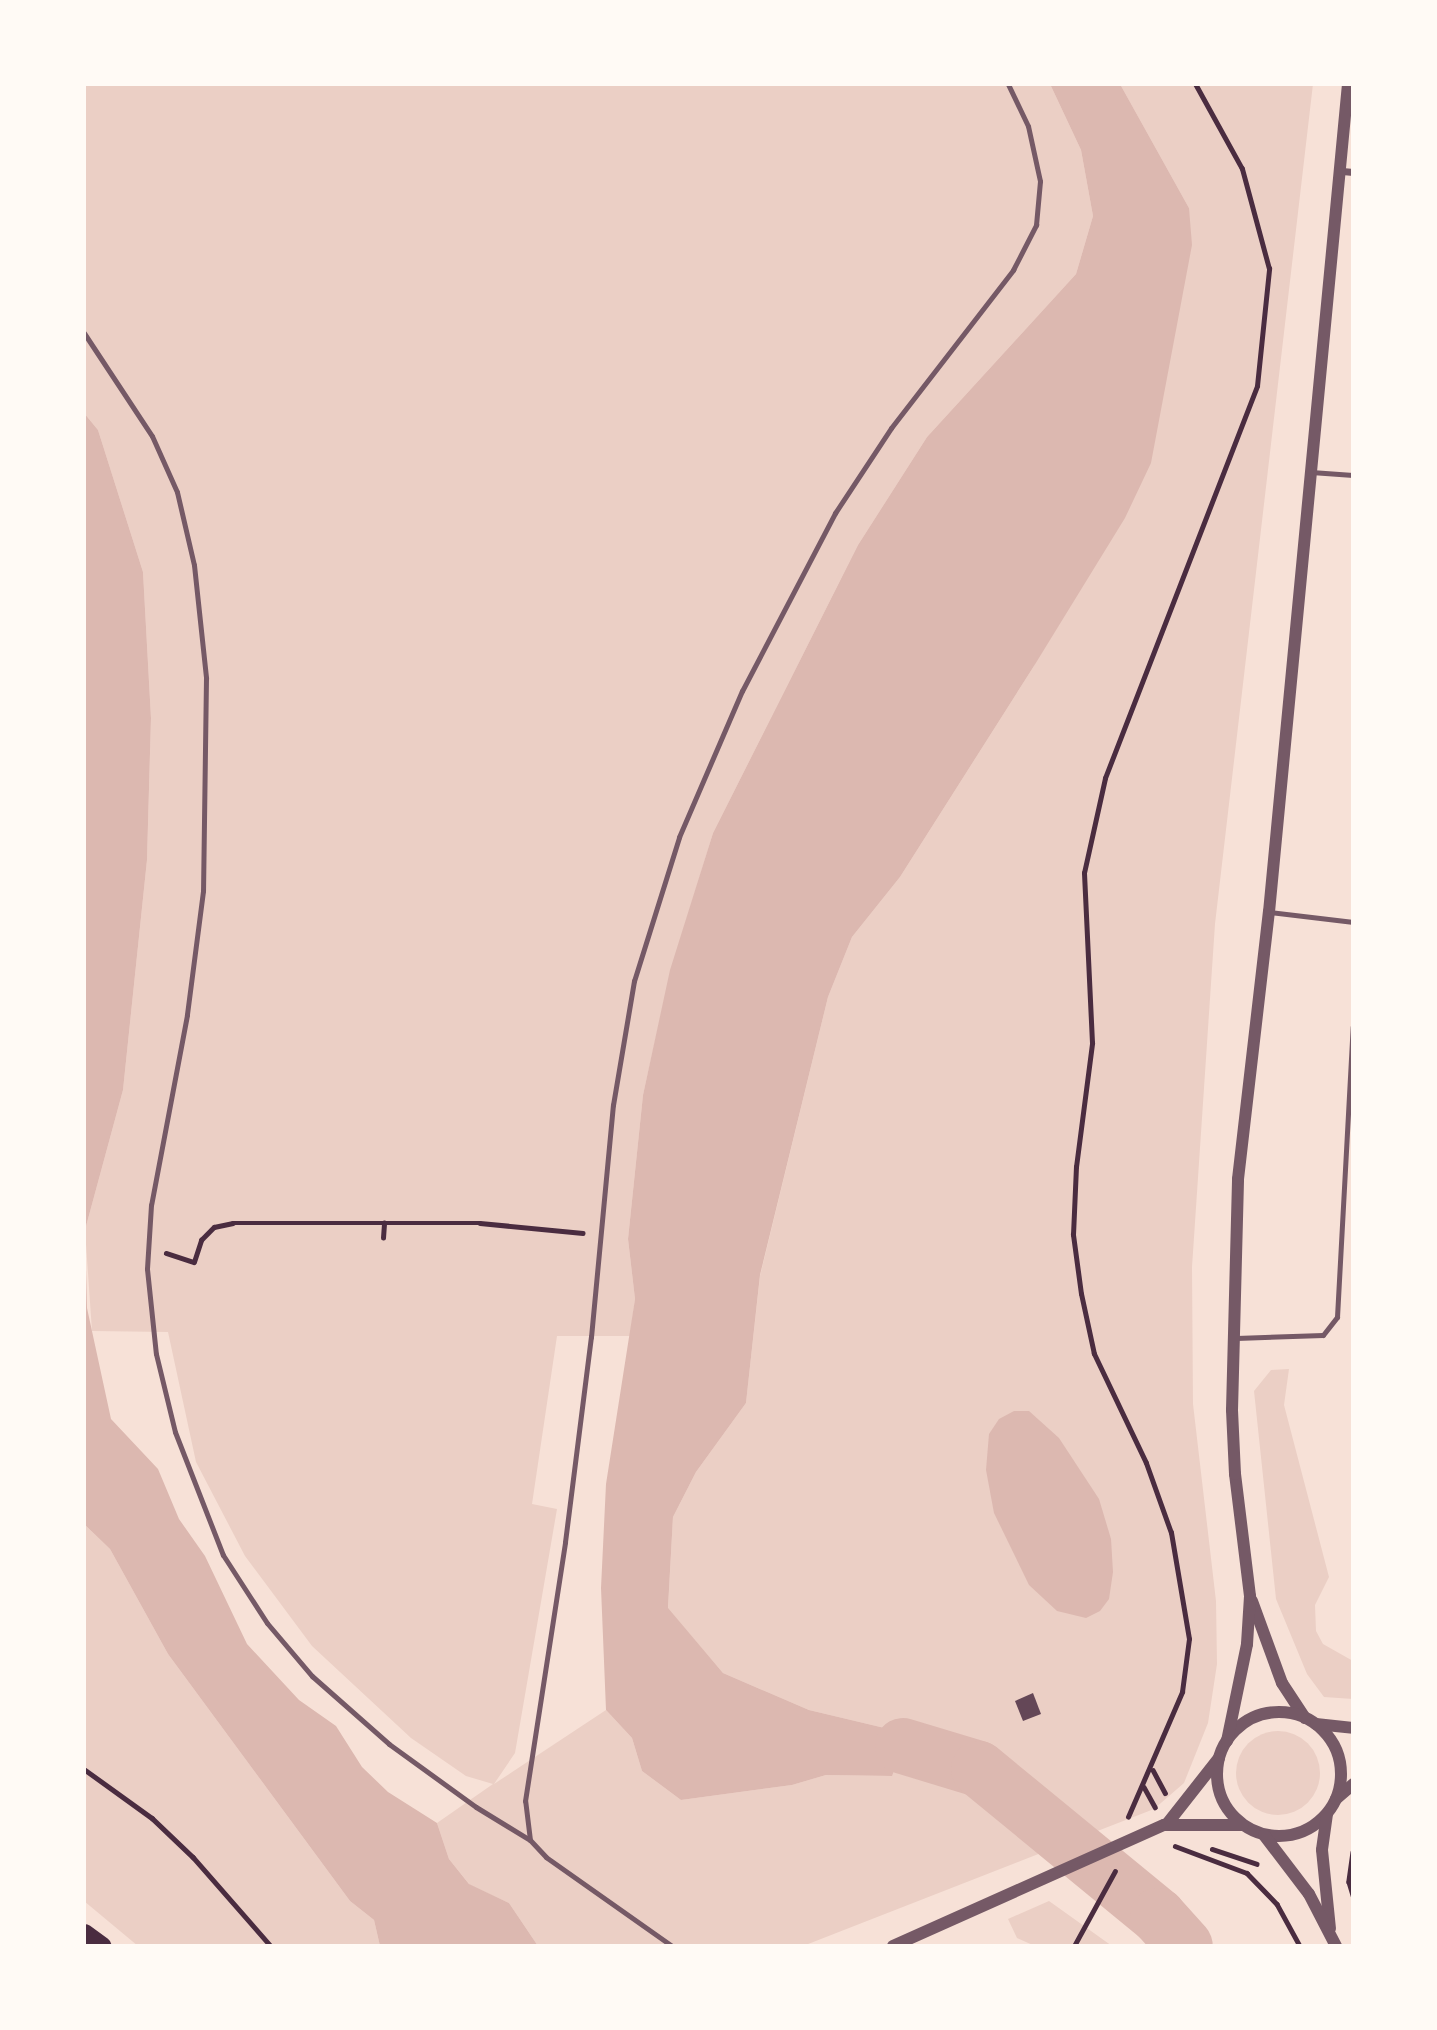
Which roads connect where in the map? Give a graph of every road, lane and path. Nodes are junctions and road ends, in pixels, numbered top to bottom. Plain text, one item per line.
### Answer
1 (1008, 84) edge
2 (1195, 84) edge
3 (1348, 84) edge
4 (1347, 172) edge
5 (84, 332) edge
6 (1310, 472) junction
7 (1353, 475) edge
8 (1269, 912) junction
9 (1353, 922) edge
10 (1353, 1027) edge
11 (384, 1223) junction
12 (598, 1233) junction
13 (383, 1238) dead end
14 (148, 1248) junction
15 (1233, 1339) junction
16 (1250, 1596) junction
17 (1310, 1721) junction
18 (1353, 1728) edge
19 (1227, 1741) junction
20 (1220, 1758) junction
21 (84, 1769) edge
22 (1153, 1769) junction
23 (1353, 1784) edge
24 (1144, 1786) junction
25 (1335, 1799) junction
26 (1168, 1800) dead end
27 (1157, 1810) dead end
28 (1326, 1814) junction
29 (1167, 1824) junction
30 (1243, 1825) junction
31 (1122, 1828) dead end
32 (1264, 1835) junction
33 (530, 1840) junction
34 (1171, 1840) dead end
35 (1195, 1845) dead end
36 (1353, 1852) edge
37 (1122, 1860) dead end
38 (1262, 1867) dead end
39 (1353, 1895) edge
40 (84, 1935) edge
41 (1334, 1941) edge
42 (94, 1946) edge
43 (102, 1946) edge
44 (271, 1946) edge
45 (672, 1946) edge
46 (893, 1946) edge
47 (1074, 1946) edge
48 (1300, 1946) edge

1 - 12 lane
2 - 22 path
3 - 4 street
4 - 6 street
5 - 14 lane
6 - 7 lane
6 - 8 street
8 - 9 lane
8 - 15 street
10 - 15 lane
11 - 12 path
11 - 13 path
11 - 14 path
12 - 33 lane
14 - 33 lane
15 - 16 street
16 - 17 street
16 - 19 street
17 - 18 street
17 - 19 street
17 - 25 street
19 - 20 street
20 - 29 street
20 - 30 street
21 - 44 path
22 - 24 path
22 - 26 path
23 - 25 street
24 - 27 path
24 - 31 path
25 - 28 street
28 - 32 street
28 - 41 street
29 - 30 street
29 - 46 street
30 - 32 street
32 - 41 street
33 - 45 lane
34 - 48 path
35 - 38 path
36 - 39 path
37 - 47 path
40 - 42 highway
40 - 43 highway

